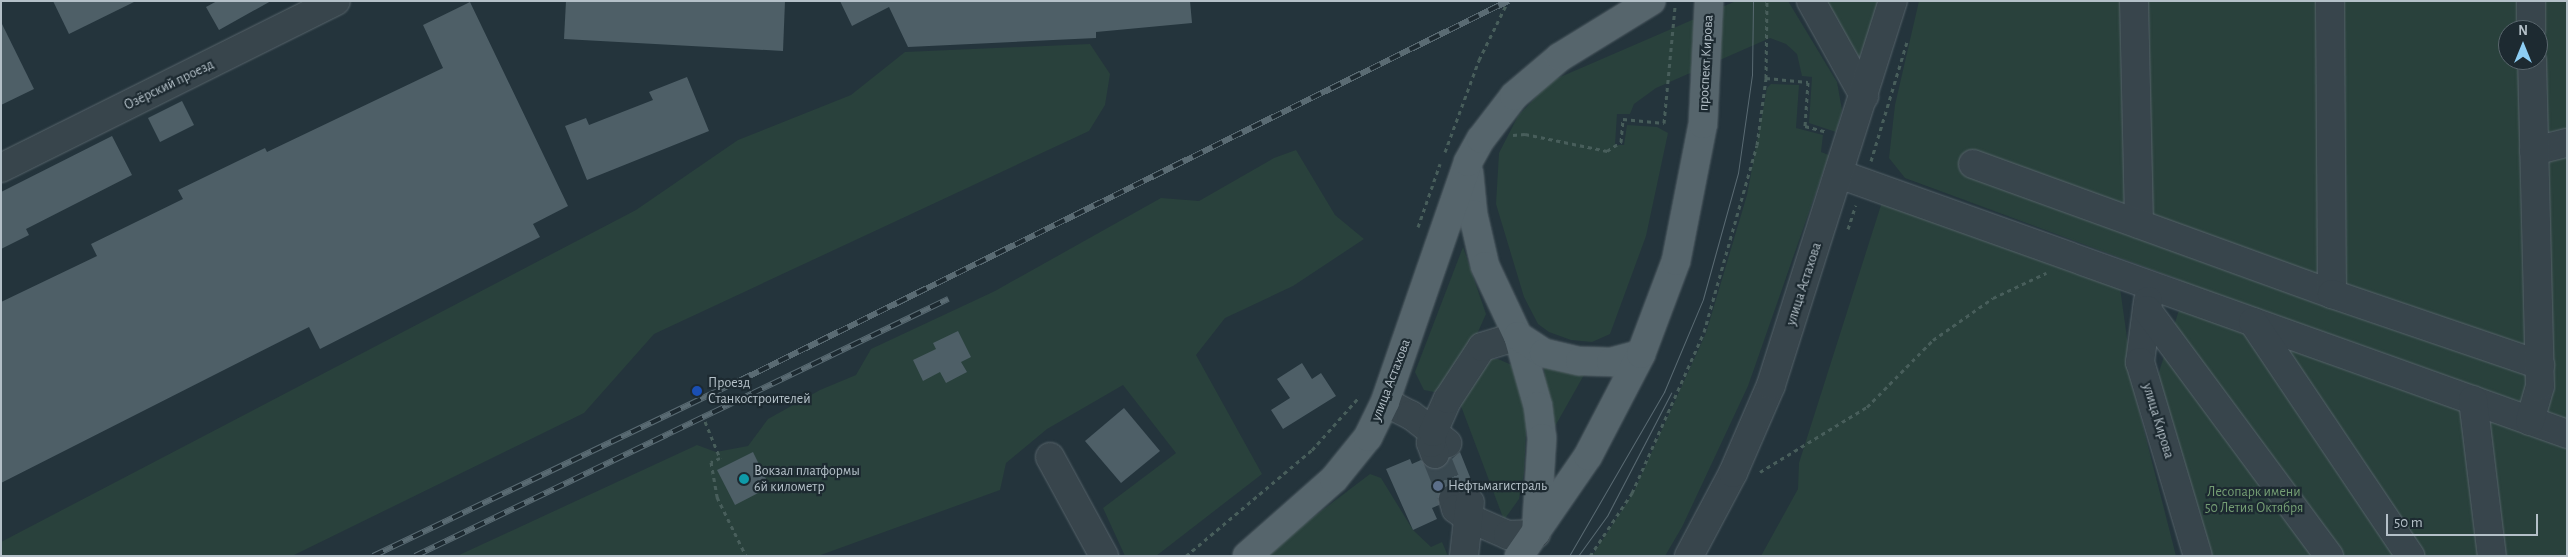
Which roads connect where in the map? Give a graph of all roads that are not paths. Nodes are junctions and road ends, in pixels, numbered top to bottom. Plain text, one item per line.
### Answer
1 (336, 1) edge
2 (1651, 1) edge
3 (1709, 1) edge
4 (1811, 1) edge
5 (1893, 1) edge
6 (2134, 1) edge
7 (2330, 1) edge
8 (2531, 1) edge
9 (2531, 20) edge
10 (2532, 70) edge
11 (1864, 96) junction
12 (2567, 143) edge
13 (1474, 150) junction
14 (2534, 151) junction
15 (1972, 164) dead end
16 (1, 168) edge
17 (1839, 174) junction
18 (2139, 224) junction
19 (2332, 294) junction
20 (2148, 297) junction
21 (2253, 322) junction
22 (1518, 336) junction
23 (1641, 354) junction
24 (2540, 364) junction
25 (1373, 397) junction
26 (2473, 400) junction
27 (2530, 421) junction
28 (2567, 434) edge
29 (1050, 456) dead end
30 (1536, 534) junction
31 (1104, 556) edge
32 (1247, 556) edge
33 (1464, 556) edge
34 (1520, 556) edge
35 (1689, 556) edge
36 (2198, 556) edge
37 (2329, 556) edge
38 (2410, 556) edge
39 (2492, 556) edge

1 - 16 street, Озёрский проезд
2 - 13 main road
3 - 23 main road, проспект Кирова
4 - 11 street
5 - 11 street, улица Астахова
6 - 18 street
7 - 19 street
8 - 9 street
10 - 14 street
11 - 17 street, улица Астахова
12 - 14 street
13 - 22 main road
13 - 25 main road, улица Астахова
14 - 24 street
15 - 18 street
17 - 20 street
17 - 35 street, улица Астахова
18 - 19 street
19 - 24 street
20 - 21 street
20 - 36 street, улица Кирова
20 - 37 street
21 - 26 street
21 - 38 street
22 - 23 main road
22 - 25 street
22 - 30 main road
23 - 30 main road
24 - 27 street
25 - 32 main road, улица Астахова
26 - 27 street
26 - 39 street
27 - 28 street
29 - 31 street
30 - 33 street
30 - 34 main road

